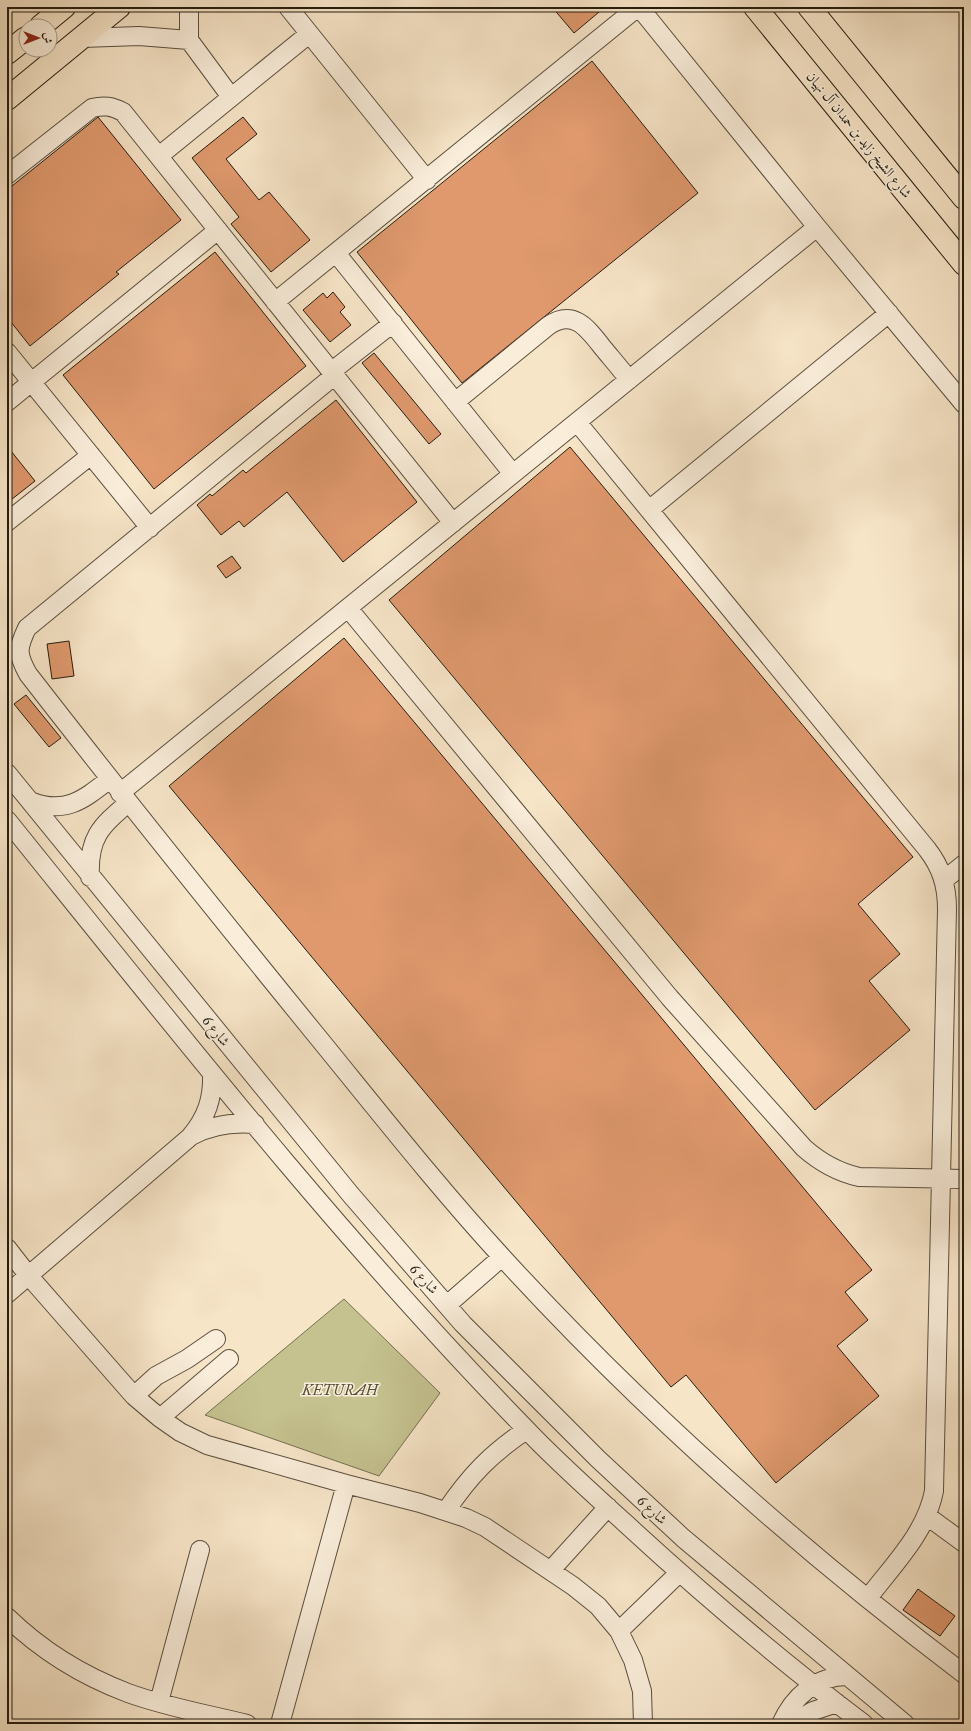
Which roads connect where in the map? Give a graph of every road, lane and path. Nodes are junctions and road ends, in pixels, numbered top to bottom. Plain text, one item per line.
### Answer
1 (64, 7) edge
2 (120, 7) edge
3 (189, 7) edge
4 (288, 7) edge
5 (639, 7) edge
6 (755, 7) edge
7 (809, 7) edge
8 (51, 18) edge
9 (310, 34) junction
10 (82, 38) junction
11 (189, 40) junction
12 (18, 44) edge
13 (7, 53) edge
14 (231, 97) junction
15 (7, 99) edge
16 (158, 156) junction
17 (7, 175) edge
18 (427, 180) junction
19 (964, 198) edge
20 (817, 227) junction
21 (218, 230) junction
22 (336, 253) junction
23 (964, 264) edge
24 (276, 302) junction
25 (889, 313) junction
26 (393, 323) junction
27 (7, 352) edge
28 (334, 373) junction
29 (629, 380) junction
30 (31, 382) junction
31 (7, 402) edge
32 (456, 402) junction
33 (964, 404) edge
34 (577, 422) junction
35 (90, 455) junction
36 (513, 474) junction
37 (649, 510) junction
38 (7, 522) edge
39 (453, 523) junction
40 (150, 528) junction
41 (348, 608) junction
42 (7, 773) edge
43 (119, 792) junction
44 (30, 801) junction
45 (9, 827) edge
46 (964, 864) edge
47 (90, 877) junction
48 (944, 880) junction
49 (212, 1073) junction
50 (255, 1124) junction
51 (190, 1137) junction
52 (942, 1179) junction
53 (964, 1179) edge
54 (7, 1248) edge
55 (502, 1257) junction
56 (28, 1275) junction
57 (7, 1294) edge
58 (447, 1305) junction
59 (216, 1340) dead end
60 (229, 1360) dead end
61 (134, 1396) junction
62 (160, 1418) junction
63 (526, 1430) junction
64 (346, 1484) junction
65 (608, 1507) junction
66 (446, 1511) junction
67 (928, 1516) junction
68 (964, 1543) edge
69 (200, 1550) dead end
70 (551, 1570) junction
71 (679, 1572) junction
72 (868, 1598) junction
73 (7, 1618) edge
74 (619, 1631) junction
75 (964, 1674) edge
76 (847, 1676) junction
77 (813, 1685) junction
78 (159, 1702) junction
79 (837, 1704) junction
80 (247, 1724) edge
81 (280, 1724) edge
82 (643, 1724) edge
83 (781, 1724) edge
84 (792, 1724) edge
85 (864, 1724) edge
86 (905, 1724) edge

1 - 8 main road
2 - 10 main road
3 - 11 street
4 - 9 street
5 - 18 street
5 - 20 street
6 - 23 main road, شارع الشيخ زايد بن حمدان آل نهيان
7 - 19 main road
9 - 14 street
9 - 18 street
10 - 11 street
10 - 15 main road
11 - 14 street
12 - 13 main road
14 - 16 street
16 - 17 street
16 - 21 street
18 - 22 street
20 - 25 street
20 - 29 street
21 - 24 street
21 - 30 street
22 - 24 street
22 - 26 street
24 - 28 street
25 - 33 street
25 - 37 street
26 - 28 street
26 - 32 street
27 - 30 street
28 - 39 street
28 - 40 street
29 - 32 street
29 - 34 street
30 - 31 street
30 - 35 street
32 - 36 street
34 - 36 street
34 - 37 street
35 - 38 street
35 - 40 street
36 - 39 street
37 - 48 street
39 - 41 street
40 - 43 street
41 - 43 street
41 - 52 street
42 - 44 street, شارع 6
43 - 44 street
43 - 47 street
43 - 55 street
44 - 47 street, شارع 6
45 - 49 street, شارع 6
46 - 48 street
47 - 58 street, شارع 6
48 - 52 street
49 - 50 street, شارع 6
49 - 51 street
50 - 51 street
50 - 63 street, شارع 6
51 - 56 street
52 - 53 street
52 - 67 street
54 - 56 street
55 - 58 street
55 - 72 street
56 - 57 street
56 - 61 street
58 - 76 street, شارع 6
59 - 61 street
60 - 62 street
61 - 62 street
62 - 64 street
63 - 65 street, شارع 6
63 - 66 street
64 - 66 street
64 - 81 street
65 - 70 street
65 - 71 street, شارع 6
66 - 70 street
67 - 68 street
67 - 72 street
69 - 78 street
70 - 74 street
71 - 74 street
71 - 77 street, شارع 6
72 - 75 street
73 - 78 street
74 - 82 street
76 - 77 street
76 - 86 street, شارع 6
77 - 79 street, شارع 6
77 - 83 street
78 - 80 street
79 - 84 street
79 - 85 street, شارع 6

